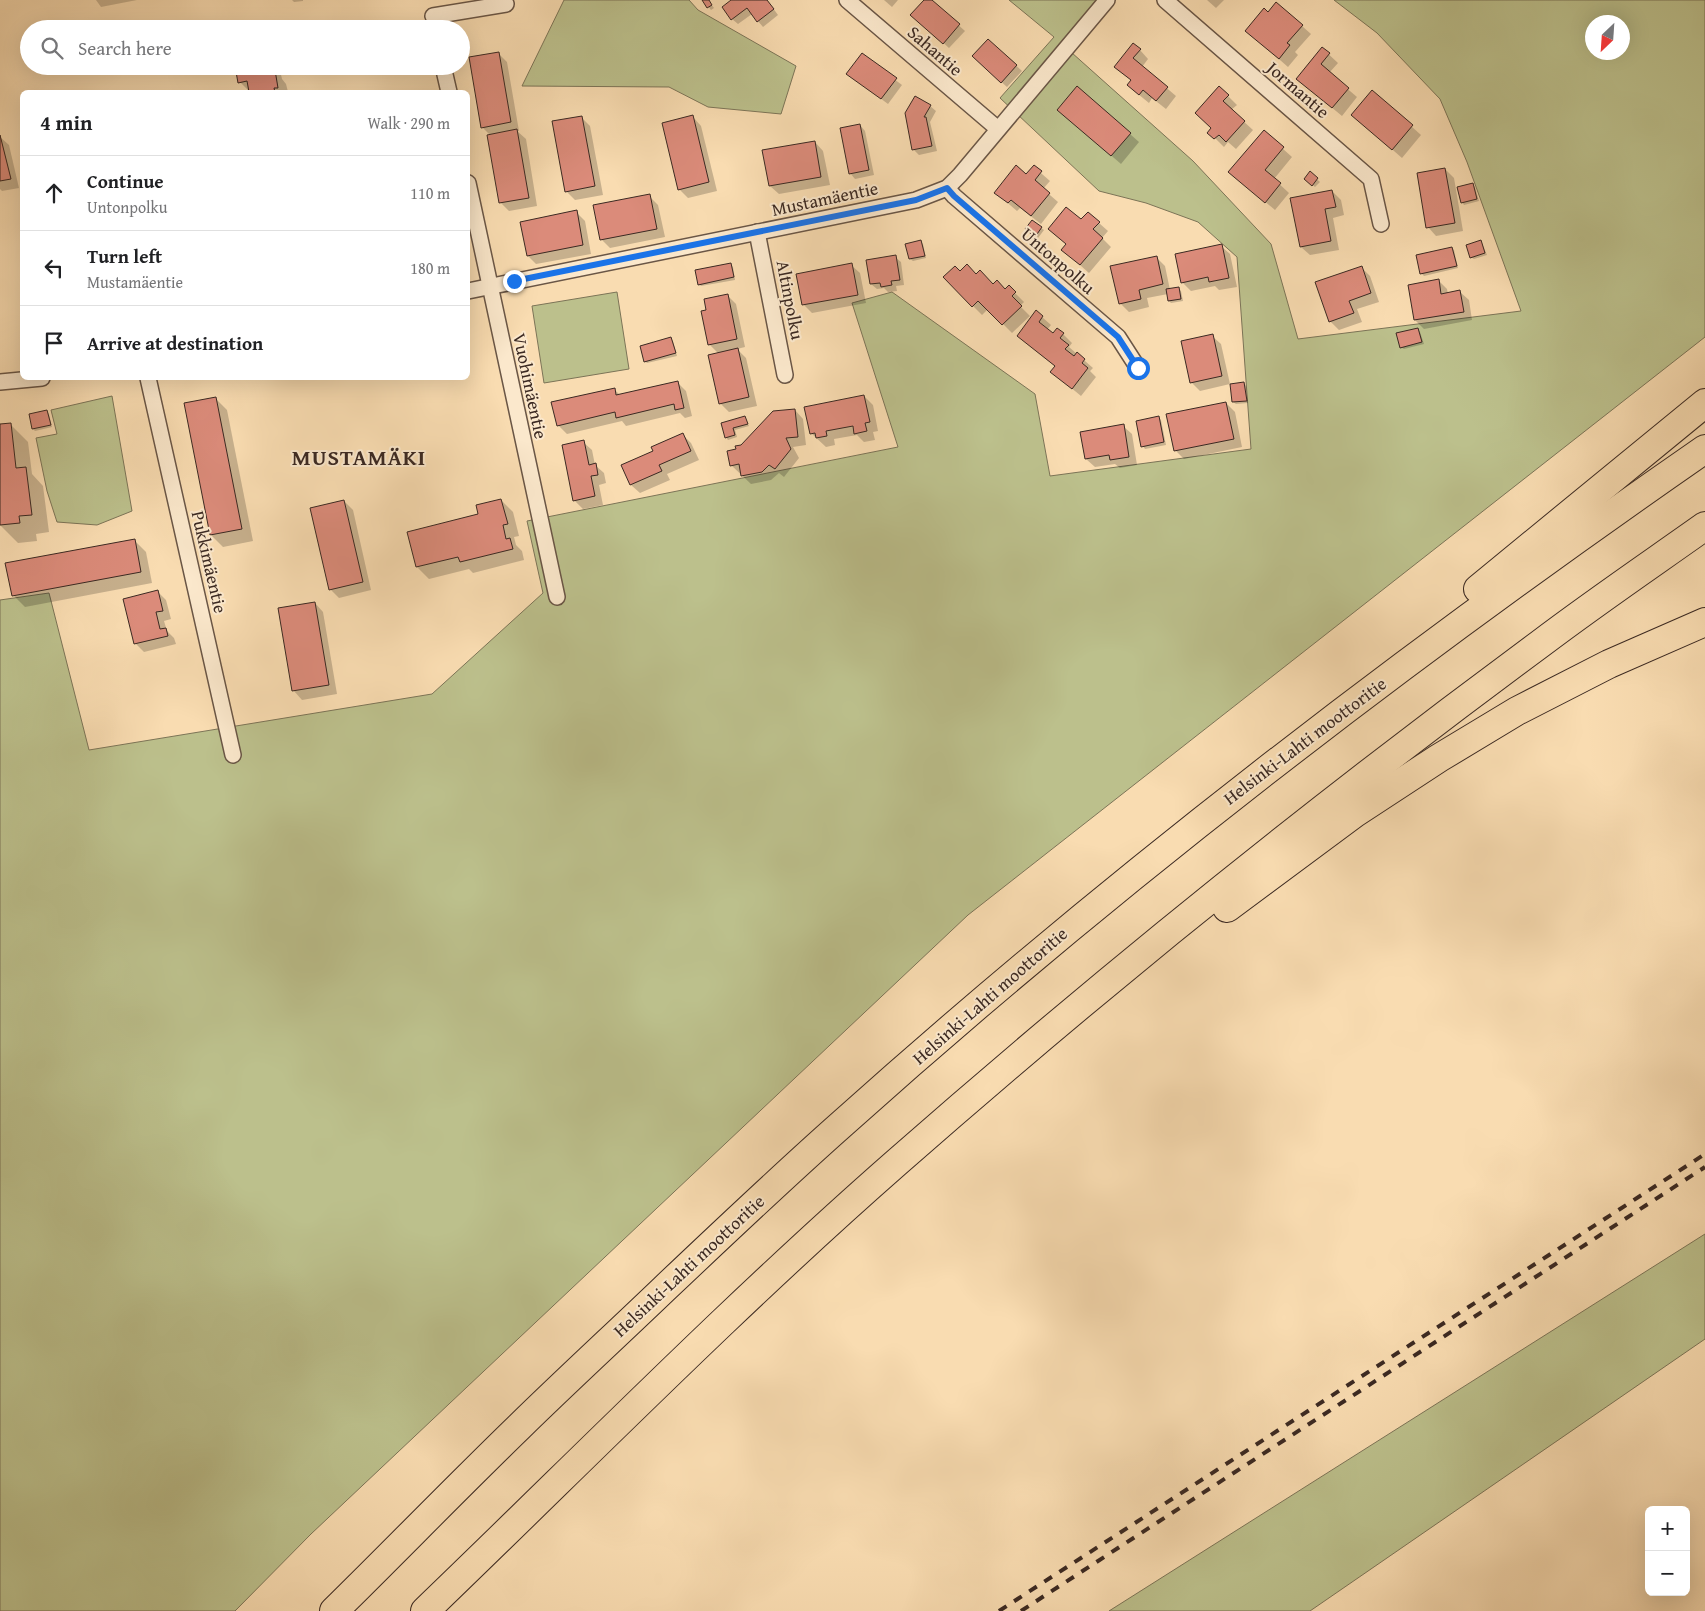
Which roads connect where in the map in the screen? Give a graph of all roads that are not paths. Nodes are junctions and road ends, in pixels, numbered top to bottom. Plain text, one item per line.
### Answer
1 (847, 0) edge
2 (1107, 0) edge
3 (1165, 0) edge
4 (506, 4) dead end
5 (432, 16) dead end
6 (445, 75) edge
7 (449, 90) edge
8 (998, 130) junction
9 (947, 188) junction
10 (470, 193) edge
11 (1381, 224) dead end
12 (757, 232) junction
13 (489, 286) junction
14 (470, 291) edge
15 (1138, 368) dead end
16 (785, 375) dead end
17 (21, 380) edge
18 (148, 380) edge
19 (0, 382) edge
20 (1705, 404) edge
21 (1705, 449) edge
22 (1705, 526) edge
23 (557, 597) dead end
24 (1705, 622) edge
25 (232, 755) dead end
26 (1251, 781) junction
27 (1146, 950) junction
28 (334, 1611) edge
29 (425, 1611) edge

1 - 8 street, Sahantie
2 - 8 street, Mustamäentie
3 - 11 street, Jormantie
4 - 5 street
6 - 7 street
8 - 9 street, Mustamäentie
9 - 12 street, Mustamäentie
9 - 15 street, Untonpolku
10 - 13 street, Vuohimäentie
12 - 13 street, Mustamäentie
12 - 16 street, Altinpolku
13 - 14 street, Mustamäentie
13 - 23 street, Vuohimäentie
17 - 19 street
18 - 25 street, Pukkimäentie
20 - 26 highway
21 - 26 highway, Helsinki-Lahti moottoritie
22 - 27 highway
24 - 27 highway
26 - 28 highway, Helsinki-Lahti moottoritie
27 - 29 highway

